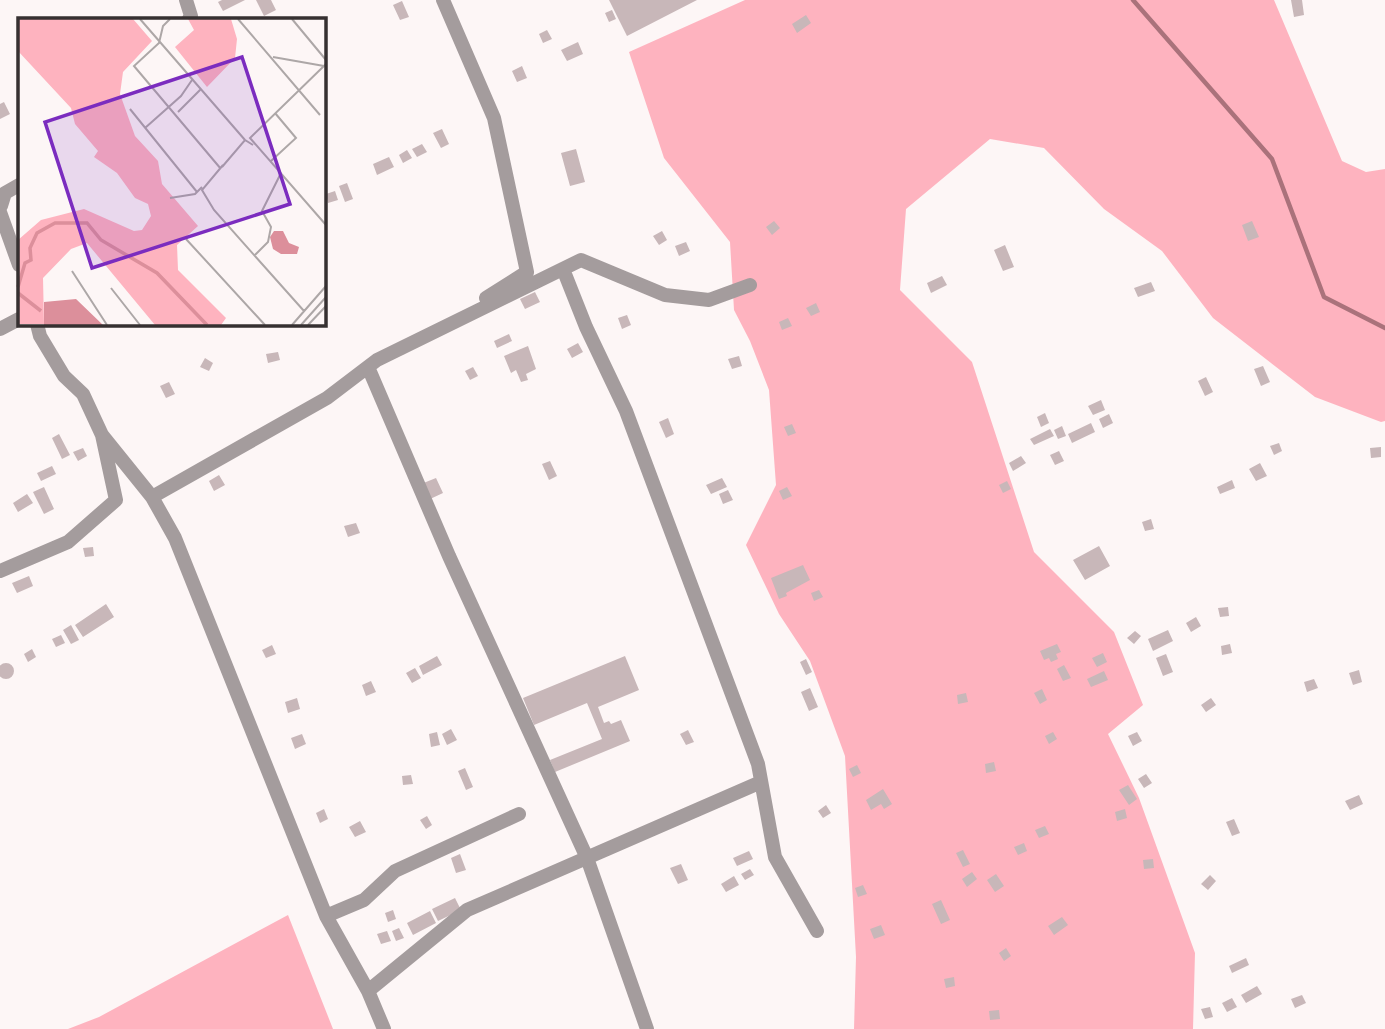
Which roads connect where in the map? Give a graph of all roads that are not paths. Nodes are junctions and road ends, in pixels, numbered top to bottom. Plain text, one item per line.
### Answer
1 (186, 0) edge
2 (443, 0) edge
3 (190, 18) edge
4 (18, 186) edge
5 (1, 206) edge
6 (0, 212) edge
7 (18, 262) edge
8 (563, 269) junction
9 (750, 285) dead end
10 (18, 320) edge
11 (38, 326) edge
12 (0, 329) edge
13 (368, 367) junction
14 (344, 388) dead end
15 (102, 435) junction
16 (152, 497) junction
17 (0, 571) edge
18 (761, 782) junction
19 (519, 814) dead end
20 (587, 858) junction
21 (326, 916) junction
22 (817, 931) dead end
23 (368, 991) junction
24 (384, 1029) edge
25 (647, 1029) edge

1 - 3 street
2 - 14 street
4 - 5 street
6 - 7 street
8 - 9 street
8 - 13 street
8 - 18 street
10 - 12 street
11 - 15 street
13 - 16 street
13 - 20 street
15 - 16 street
15 - 17 street
16 - 21 street
18 - 20 street
18 - 22 street
19 - 21 street
20 - 23 street
20 - 25 street
21 - 23 street
23 - 24 street

